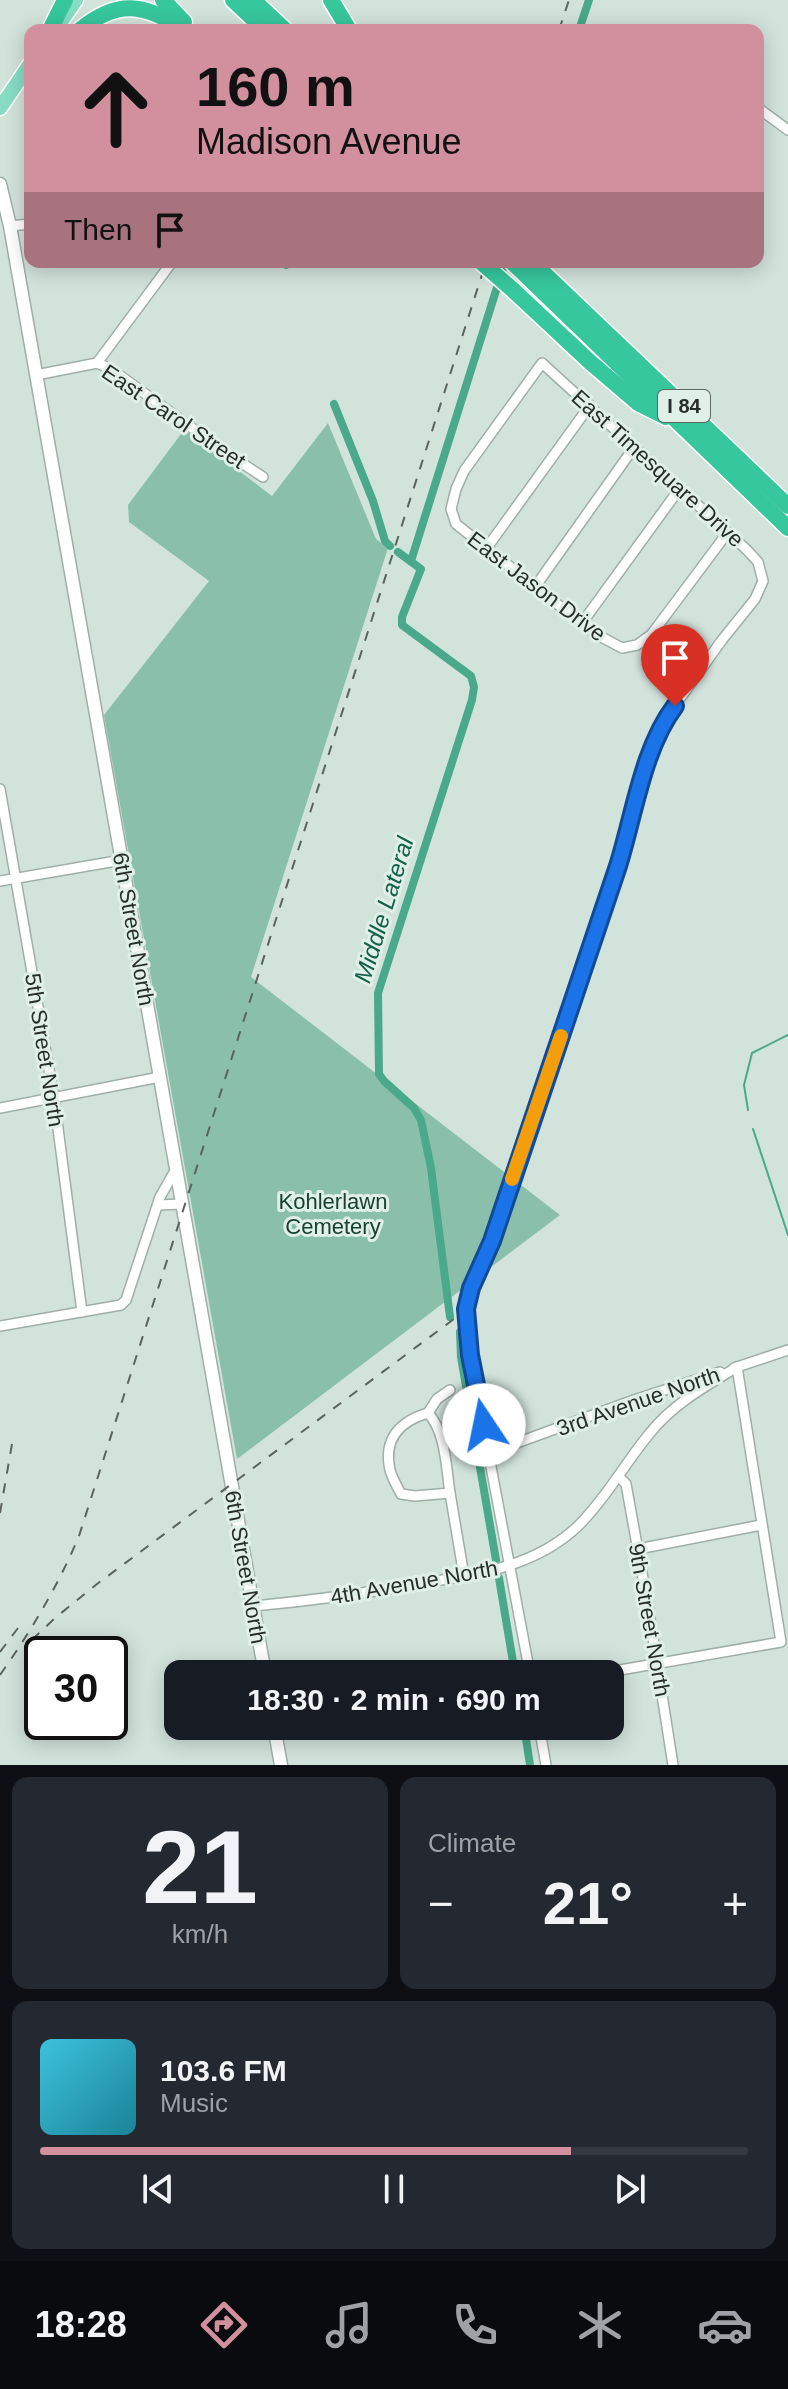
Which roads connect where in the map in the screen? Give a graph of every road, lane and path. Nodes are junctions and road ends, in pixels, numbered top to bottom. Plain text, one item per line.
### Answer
1 (65, 0) edge
2 (76, 0) edge
3 (163, 0) edge
4 (233, 0) edge
5 (253, 0) edge
6 (331, 0) edge
7 (55, 24) edge
8 (57, 24) edge
9 (86, 24) edge
10 (174, 24) edge
11 (186, 24) edge
12 (259, 24) edge
13 (279, 24) edge
14 (345, 24) edge
15 (24, 73) edge
16 (0, 108) edge
17 (764, 112) edge
18 (788, 130) edge
19 (0, 184) edge
20 (24, 225) edge
21 (10, 226) junction
22 (168, 268) edge
23 (488, 268) edge
24 (524, 268) edge
25 (525, 268) edge
26 (551, 268) edge
27 (580, 307) junction
28 (97, 363) junction
29 (36, 375) junction
30 (590, 405) junction
31 (682, 425) junction
32 (635, 446) junction
33 (263, 477) dead end
34 (680, 488) junction
35 (454, 497) joint
36 (788, 506) edge
37 (788, 528) edge
38 (728, 532) junction
39 (486, 549) junction
40 (535, 587) junction
41 (582, 623) junction
42 (0, 789) edge
43 (122, 860) junction
44 (16, 879) junction
45 (0, 881) edge
46 (160, 1077) junction
47 (54, 1098) junction
48 (0, 1108) edge
49 (176, 1169) junction
50 (182, 1204) junction
51 (158, 1205) junction
52 (82, 1312) junction
53 (0, 1326) edge
54 (788, 1350) edge
55 (737, 1367) junction
56 (450, 1390) dead end
57 (428, 1413) junction
58 (489, 1451) junction
59 (619, 1477) junction
60 (450, 1493) junction
61 (761, 1525) junction
62 (638, 1549) junction
63 (511, 1565) junction
64 (464, 1576) junction
65 (253, 1606) junction
66 (263, 1660) edge
67 (528, 1660) edge
68 (658, 1664) junction
69 (624, 1670) edge
70 (276, 1740) edge
71 (542, 1740) edge
72 (281, 1765) edge
73 (546, 1765) edge
74 (673, 1765) edge

1 - 7 highway
2 - 8 main road
3 - 11 highway
4 - 12 highway
5 - 13 highway
6 - 14 highway
9 - 10 highway
15 - 16 main road
17 - 18 street
19 - 21 street, 6th Street North
20 - 21 street
21 - 29 street, 6th Street North
22 - 28 street
23 - 31 highway, bridge
24 - 31 highway, I 84
25 - 27 highway, I 84
26 - 27 highway
27 - 36 highway, I 84
28 - 29 street, East Carol Street
28 - 33 street, East Carol Street
29 - 43 street, 6th Street North
30 - 32 street, East Timesquare Drive
30 - 35 street, East Timesquare Drive
30 - 39 street
31 - 37 highway, I 84
32 - 34 street, East Timesquare Drive
32 - 40 street
34 - 38 street, East Timesquare Drive
34 - 41 street
35 - 39 street, East Jason Drive
38 - 41 street, East Jason Drive
38 - 58 street, East Timesquare Drive
39 - 40 street, East Jason Drive
40 - 41 street, East Jason Drive
42 - 44 street, 5th Street North
43 - 44 street
43 - 46 street, 6th Street North
44 - 45 street
44 - 47 street, 5th Street North
46 - 47 street
46 - 49 street, 6th Street North
47 - 48 street
47 - 52 street, 5th Street North
49 - 50 street, 6th Street North
49 - 51 street
50 - 51 street
50 - 65 street, 6th Street North
51 - 52 street
52 - 53 street
54 - 55 street, 3rd Avenue North
55 - 58 street, 3rd Avenue North
55 - 59 street, 4th Avenue North
55 - 61 street
56 - 57 street
57 - 60 street
57 - 60 street
58 - 63 street
59 - 62 street, 9th Street North
59 - 63 street, 4th Avenue North
60 - 64 street
61 - 62 street
61 - 68 street
62 - 68 street, 9th Street North
63 - 64 street, 4th Avenue North
63 - 67 street
64 - 65 street, 4th Avenue North
65 - 66 street, 6th Street North
68 - 69 street
68 - 74 street, 9th Street North
70 - 72 street
71 - 73 street

